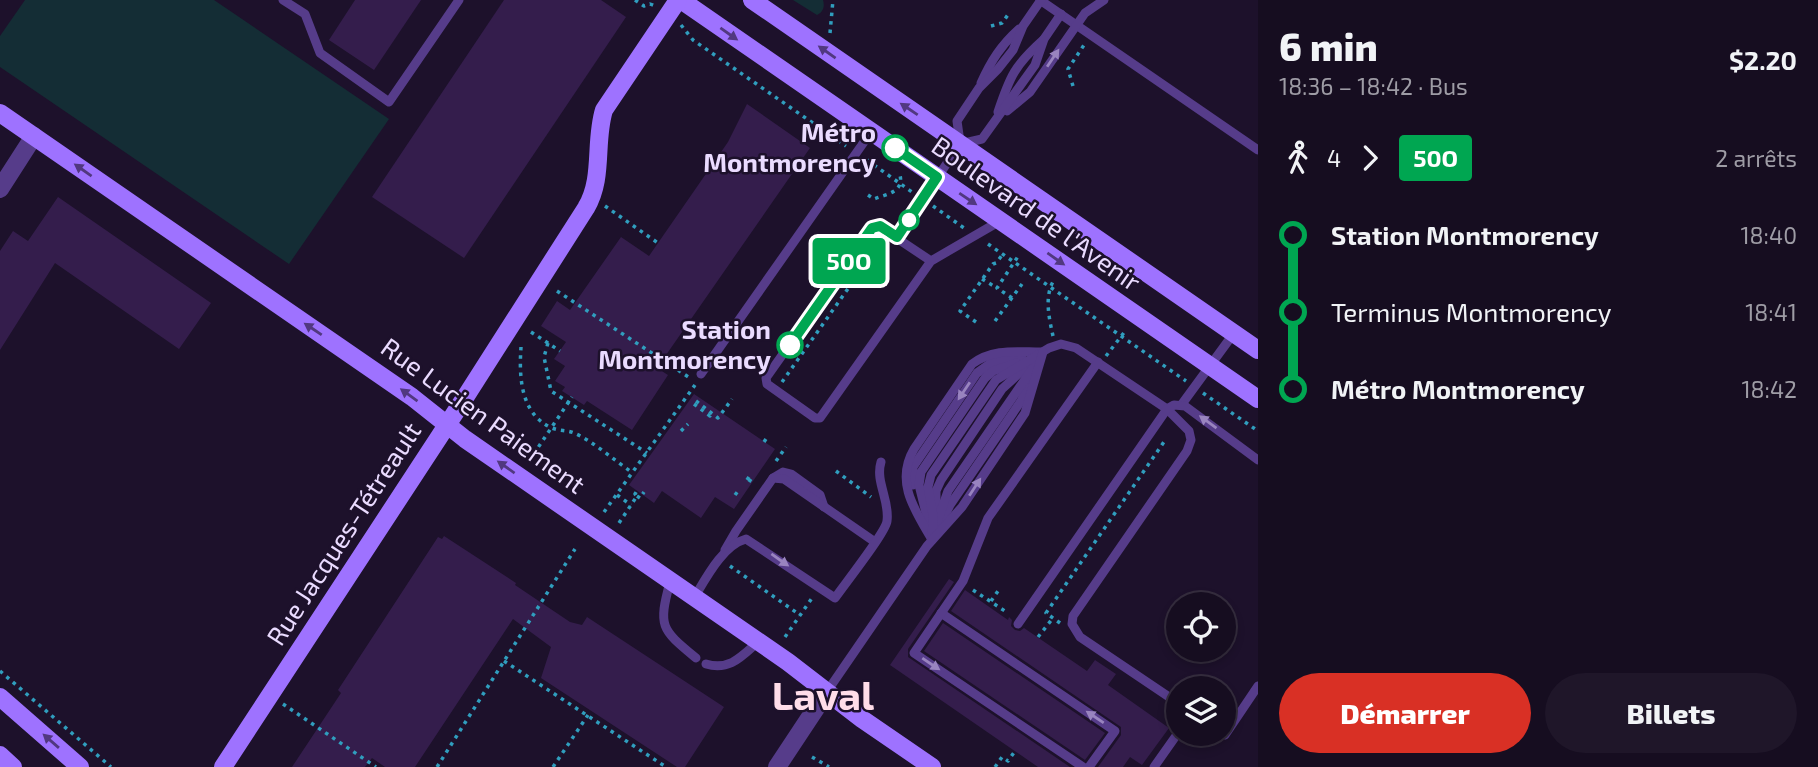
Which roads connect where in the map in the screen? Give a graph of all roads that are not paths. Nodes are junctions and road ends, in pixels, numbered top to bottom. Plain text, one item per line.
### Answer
1 (284, 0) edge
2 (458, 0) edge
3 (679, 0) edge
4 (752, 0) edge
5 (1040, 0) edge
6 (1104, 0) edge
7 (1061, 14) junction
8 (1076, 24) junction
9 (1044, 39) junction
10 (0, 113) edge
11 (995, 120) junction
12 (871, 132) junction
13 (34, 136) junction
14 (960, 144) junction
15 (1258, 150) edge
16 (937, 177) junction
17 (0, 189) edge
18 (1000, 220) junction
19 (892, 235) junction
20 (931, 261) junction
21 (1234, 333) junction
22 (1258, 350) edge
23 (1043, 352) junction
24 (1098, 362) junction
25 (1210, 366) junction
26 (700, 380) road end
27 (1258, 399) edge
28 (1182, 404) junction
29 (1167, 409) junction
30 (447, 425) junction
31 (1258, 460) edge
32 (881, 462) dead end
33 (932, 540) junction
34 (875, 542) junction
35 (723, 555) junction
36 (670, 582) junction
37 (694, 598) junction
38 (941, 613) junction
39 (1018, 624) dead end
40 (758, 642) junction
41 (696, 658) dead end
42 (706, 664) dead end
43 (1258, 686) edge
44 (826, 693) junction
45 (1166, 695) edge
46 (0, 697) edge
47 (1236, 720) edge
48 (1169, 746) edge
49 (0, 755) edge
50 (13, 767) edge
51 (80, 767) edge
52 (223, 767) edge
53 (777, 767) edge
54 (932, 767) edge
55 (1083, 767) edge
56 (1090, 767) edge
57 (1154, 767) edge

1 - 2 lane
3 -> 12 street, Boulevard de l'Avenir
3 - 30 street, Rue Jacques-Tétreault
14 -> 4 street, Boulevard de l'Avenir
5 - 7 lane
5 - 14 lane
6 - 8 lane
7 - 8 lane
7 - 9 lane
11 -> 8 lane
8 - 15 lane
9 - 11 lane
9 - 11 lane
10 - 13 street, Rue Lucien Paiement
11 - 14 lane
12 - 16 street, Boulevard de l'Avenir
12 - 26 lane
13 - 17 street
30 -> 13 street, Rue Lucien Paiement
14 - 16 lane
14 - 21 street, Boulevard de l'Avenir
16 -> 18 street, Boulevard de l'Avenir
16 - 19 lane
18 - 20 lane
18 -> 25 street, Boulevard de l'Avenir
19 - 20 lane
19 - 20 lane
21 - 22 street, Boulevard de l'Avenir
21 - 25 lane
23 - 24 lane
23 - 33 lane
23 - 33 lane
23 -> 33 lane
23 - 33 lane
24 - 29 lane
24 - 38 lane
25 - 27 street, Boulevard de l'Avenir
25 - 28 lane
28 - 29 lane
31 -> 28 lane
29 - 39 lane
29 - 45 lane
36 -> 30 street, Rue Lucien Paiement
30 - 52 street, Rue Jacques-Tétreault
32 - 34 lane
33 - 44 lane
35 -> 34 lane
34 - 35 lane
35 - 37 lane
36 - 37 street, Rue Lucien Paiement
36 - 41 lane
37 - 40 street, Rue Lucien Paiement
38 -> 55 lane
56 -> 38 lane
40 - 42 lane
40 - 44 street, Rue Lucien Paiement
43 - 47 lane
44 - 53 street
44 - 54 street, Rue Lucien Paiement
51 -> 46 street
48 - 57 lane
49 - 50 street

